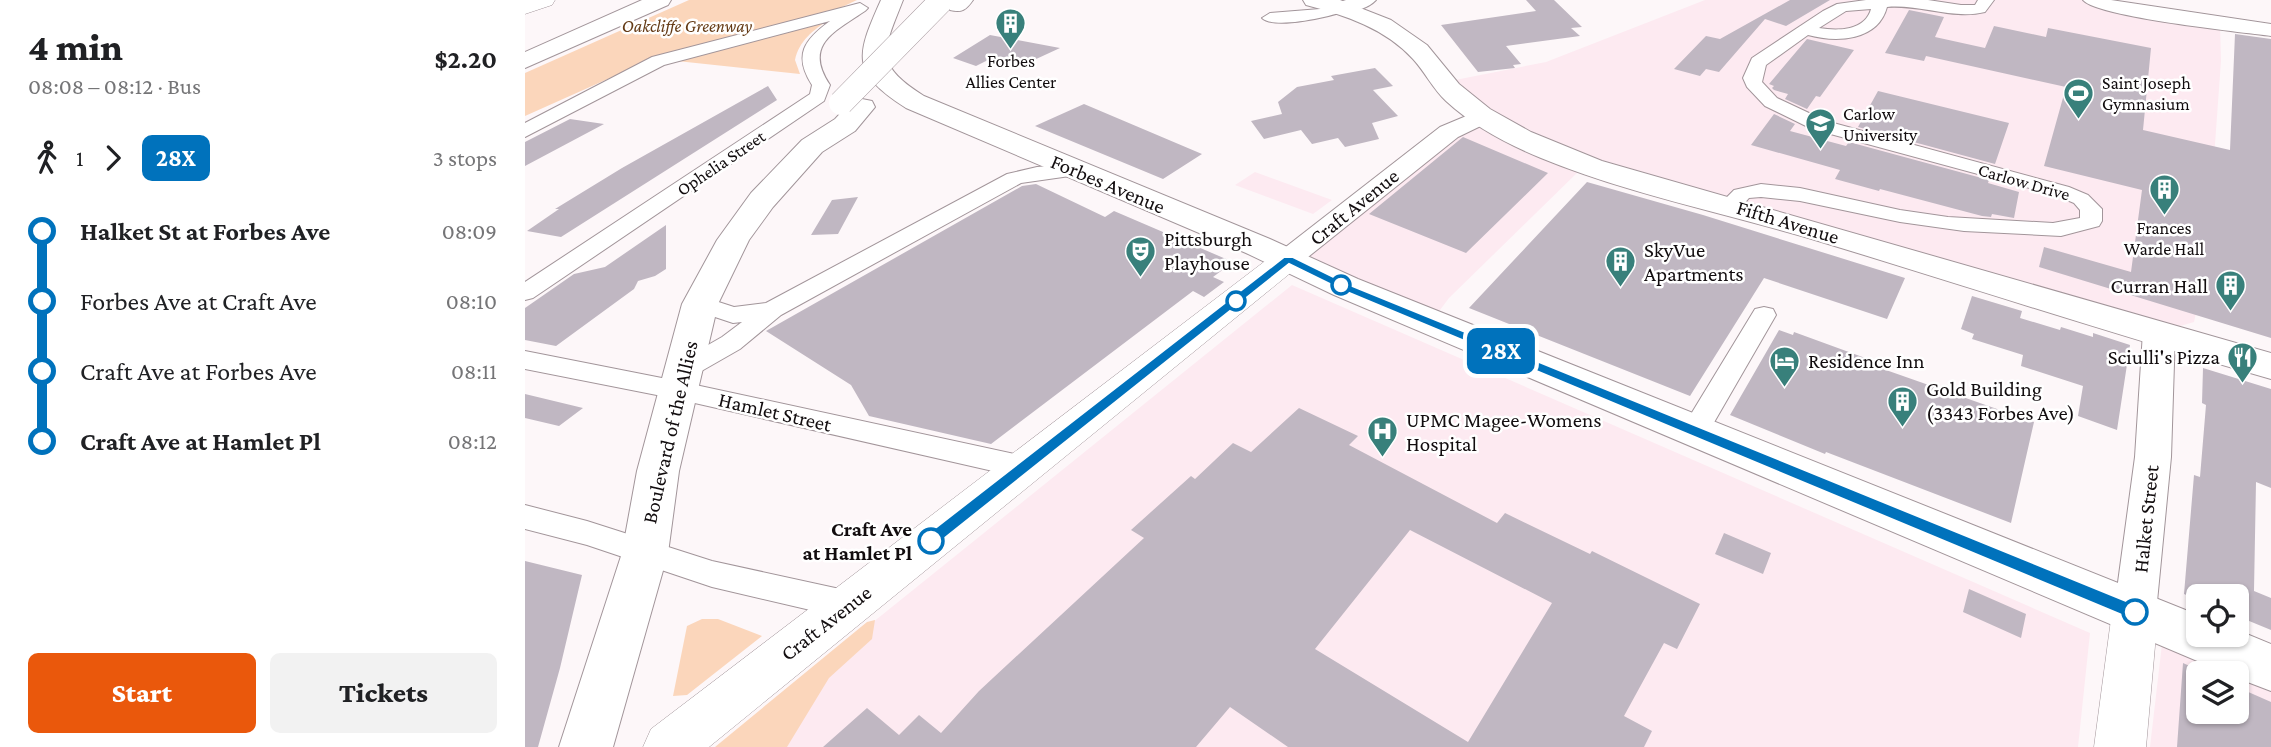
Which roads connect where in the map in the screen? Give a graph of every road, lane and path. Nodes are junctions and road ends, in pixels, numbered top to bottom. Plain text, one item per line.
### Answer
1 (544, 0) edge
2 (630, 0) edge
3 (660, 0) edge
4 (909, 0) edge
5 (1314, 0) edge
6 (1387, 0) edge
7 (1912, 0) edge
8 (2093, 0) edge
9 (1906, 1) edge
10 (950, 2) edge
11 (1347, 2) edge
12 (874, 4) edge
13 (1880, 4) junction
14 (1983, 5) edge
15 (525, 8) edge
16 (1270, 18) dead end
17 (1807, 30) junction
18 (2271, 30) edge
19 (525, 47) edge
20 (1419, 51) junction
21 (525, 61) edge
22 (884, 77) junction
23 (1483, 116) junction
24 (525, 131) edge
25 (1024, 148) junction
26 (1077, 170) junction
27 (1014, 178) junction
28 (1730, 205) junction
29 (1288, 259) junction
30 (525, 293) edge
31 (700, 304) junction
32 (772, 310) junction
33 (1764, 315) dead end
34 (2159, 332) junction
35 (525, 360) edge
36 (2271, 366) edge
37 (679, 380) junction
38 (1695, 431) junction
39 (1024, 467) junction
40 (525, 517) edge
41 (645, 553) junction
42 (849, 605) junction
43 (2135, 612) junction
44 (2271, 668) edge
45 (586, 747) edge
46 (669, 747) edge
47 (2120, 747) edge

1 - 15 main road
2 - 19 main road
3 - 21 main road
4 - 22 main road
5 - 11 main road, Fifth Avenue
6 - 20 main road
7 - 9 street, Carlow Drive
8 - 18 street
9 - 13 street, Carlow Drive
9 - 14 street, Carlow Drive
10 - 31 main road, Boulevard of the Allies
11 - 16 street
11 - 20 main road, Fifth Avenue
12 - 22 main road
12 - 24 street
12 - 30 street, Ophelia Street
13 - 17 street, Carlow Drive
13 - 17 street
17 - 28 street, Carlow Drive
20 - 23 main road, Fifth Avenue
22 - 25 main road, Forbes Avenue
23 - 28 main road, Fifth Avenue
23 - 29 street, Craft Avenue
25 - 26 main road, Forbes Avenue
25 - 27 street
26 - 27 street
26 - 29 main road, Forbes Avenue
27 - 32 street
28 - 34 main road, Fifth Avenue
29 - 38 main road, Forbes Avenue
29 - 39 main road, Craft Avenue
31 - 32 street
31 - 37 main road, Boulevard of the Allies
32 - 37 street
33 - 38 street
34 - 36 main road, Fifth Avenue
34 - 43 street, Halket Street
35 - 37 street, Hamlet Street
37 - 39 street, Hamlet Street
37 - 41 main road, Boulevard of the Allies
38 - 43 main road, Forbes Avenue
39 - 42 main road, Craft Avenue
40 - 41 street
41 - 42 street
41 - 45 main road, Boulevard of the Allies
42 - 46 main road, Craft Avenue
43 - 44 main road, Forbes Avenue
43 - 47 main road, Halket Street

